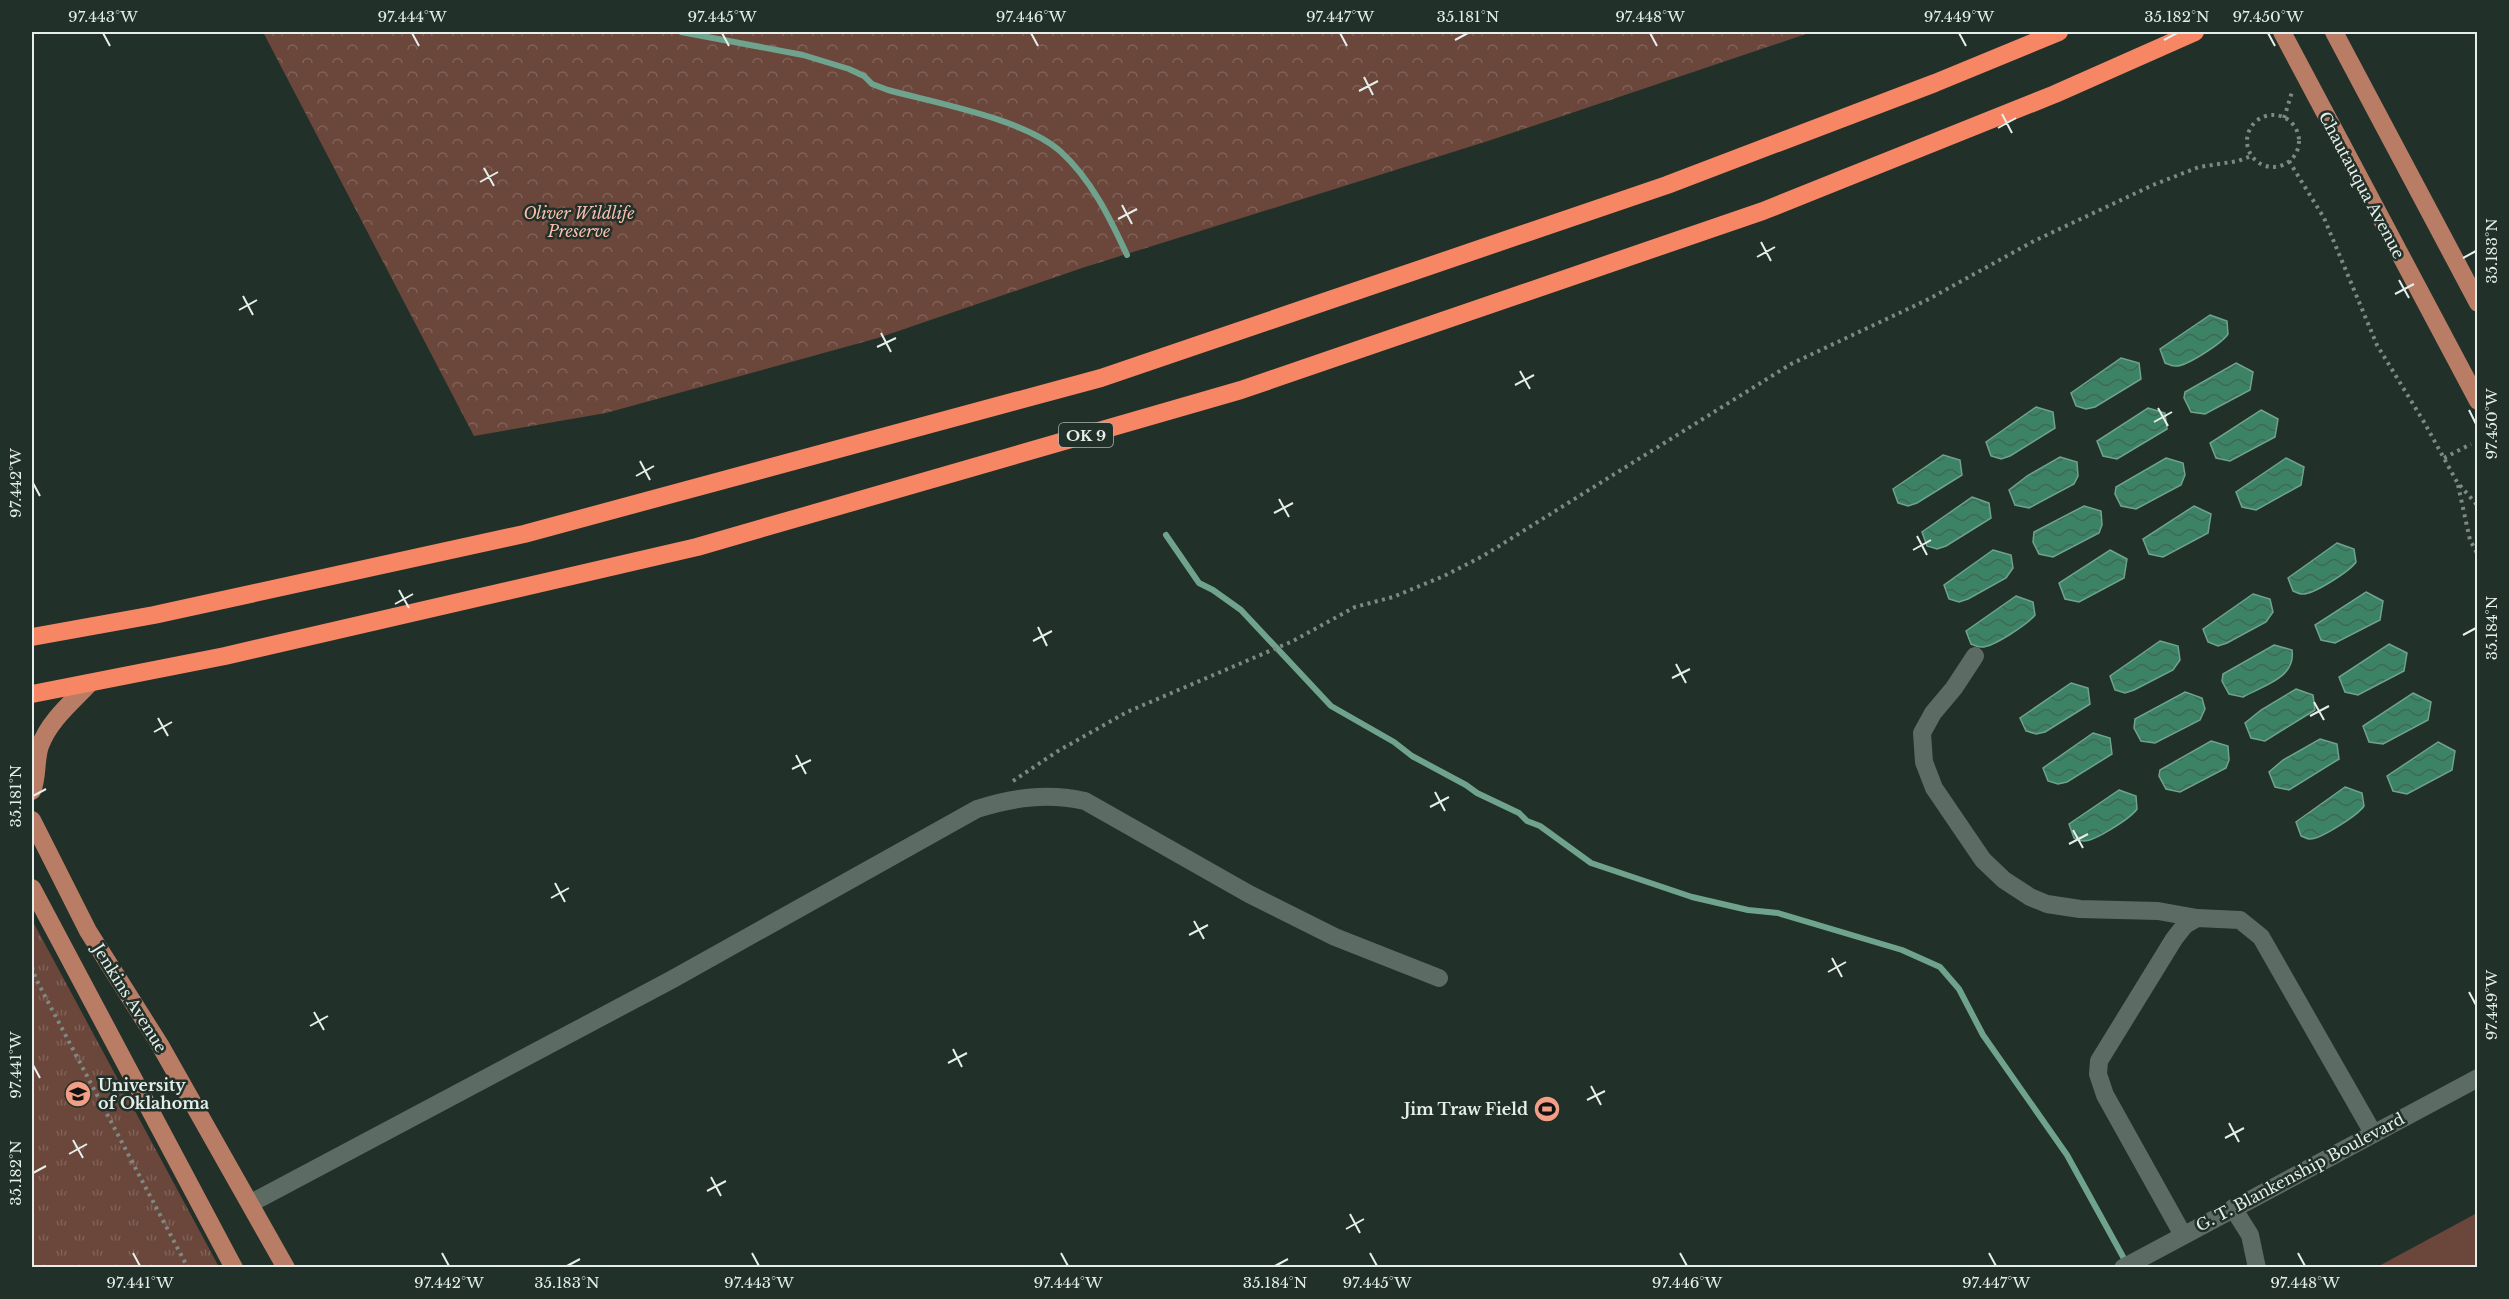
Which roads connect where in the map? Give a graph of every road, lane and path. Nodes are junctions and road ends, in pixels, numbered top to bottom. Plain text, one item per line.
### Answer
1 (2059, 32) edge
2 (2194, 32) edge
3 (2282, 32) edge
4 (2334, 32) edge
5 (2288, 86) dead end
6 (2284, 118) junction
7 (2251, 156) junction
8 (2289, 161) junction
9 (2478, 303) edge
10 (2478, 401) edge
11 (2471, 444) dead end
12 (2444, 458) junction
13 (2457, 482) junction
14 (2478, 506) edge
15 (2478, 555) edge
16 (32, 637) edge
17 (1975, 656) dead end
18 (89, 684) junction
19 (32, 694) edge
20 (1006, 786) dead end
21 (32, 791) edge
22 (32, 820) edge
23 (32, 888) edge
24 (2197, 918) junction
25 (32, 967) edge
26 (1439, 978) dead end
27 (2478, 1078) edge
28 (2373, 1133) junction
29 (251, 1203) junction
30 (2233, 1208) junction
31 (2182, 1235) junction
32 (188, 1268) edge
33 (234, 1268) edge
34 (286, 1268) edge
35 (2123, 1268) edge
36 (2257, 1268) edge

1 - 16 highway
2 - 18 highway, OK 9
3 - 10 main road, Chautauqua Avenue
4 - 9 main road
5 - 6 path
6 - 7 path
6 - 8 path
7 - 8 path
7 - 20 path
8 - 12 path
11 - 12 path
12 - 13 path
13 - 14 path
13 - 15 path
17 - 24 street
18 - 19 highway, OK 9
18 - 21 main road
22 - 29 main road, Jenkins Avenue
23 - 33 main road, Jenkins Avenue
24 - 28 street
24 - 31 street
25 - 32 path
26 - 29 street
27 - 28 street, G. T. Blankenship Boulevard
28 - 30 street, G. T. Blankenship Boulevard
29 - 34 main road, Jenkins Avenue
30 - 31 street, G. T. Blankenship Boulevard
30 - 36 street
31 - 35 street, G. T. Blankenship Boulevard

